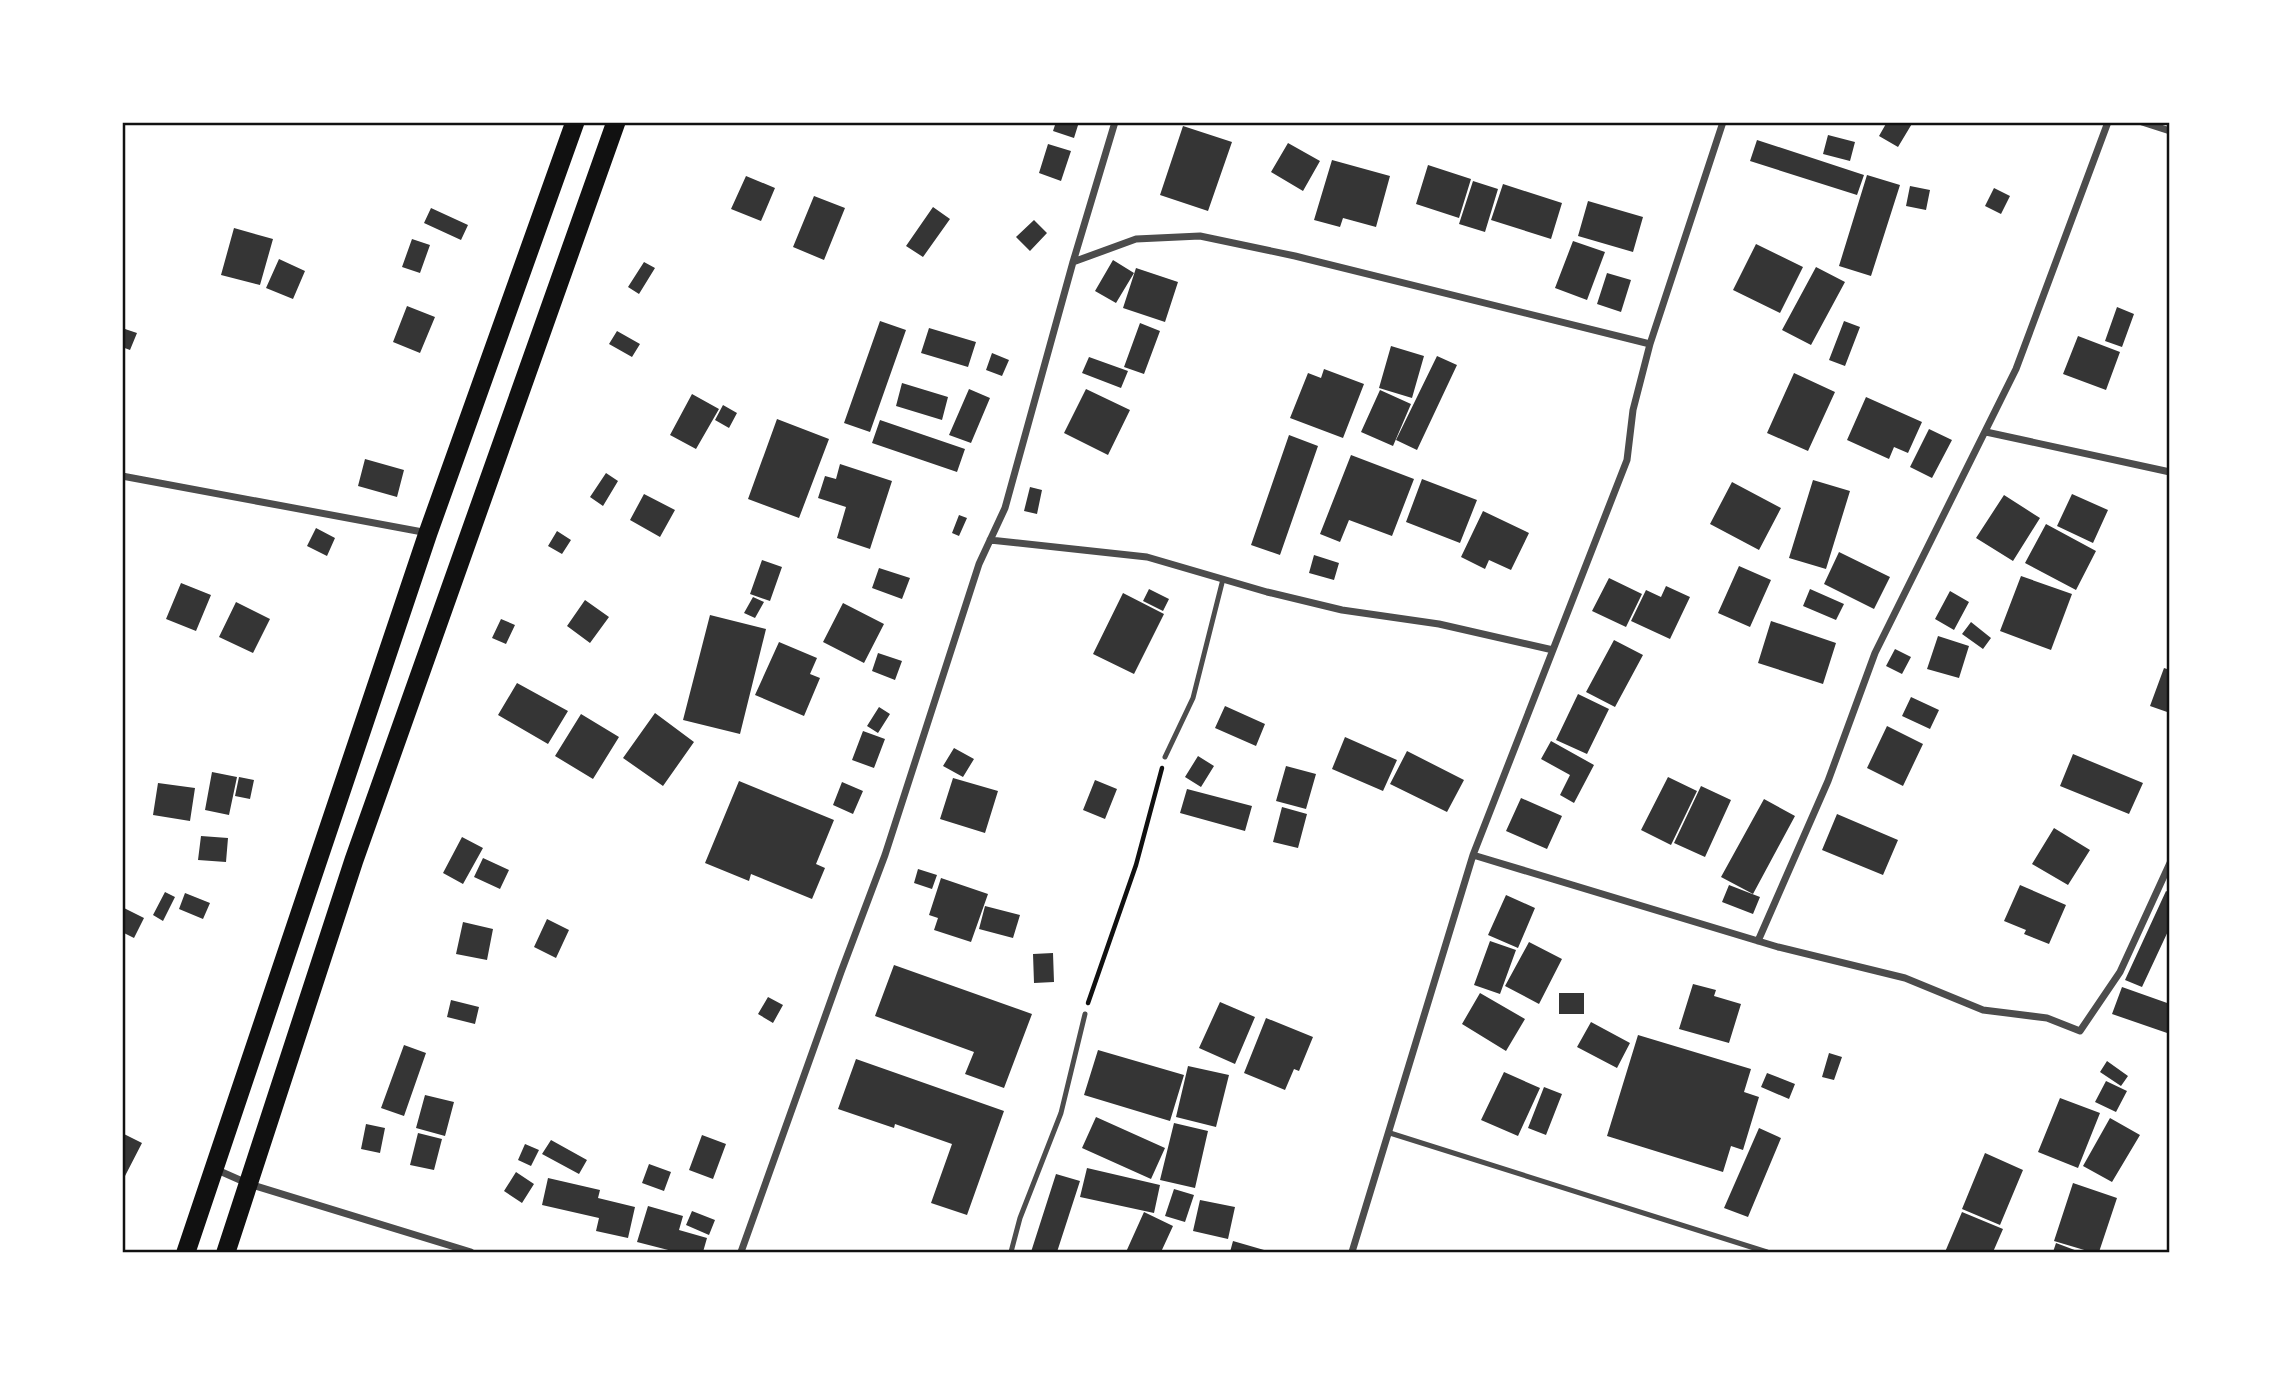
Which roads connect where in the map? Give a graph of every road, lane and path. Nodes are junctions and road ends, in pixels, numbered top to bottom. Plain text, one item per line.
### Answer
1 (575, 122) edge
2 (616, 122) edge
3 (1115, 122) edge
4 (1723, 122) edge
5 (2108, 122) edge
6 (2142, 122) edge
7 (2169, 131) edge
8 (1073, 261) junction
9 (1650, 344) junction
10 (1986, 432) junction
11 (2169, 471) edge
12 (122, 476) edge
13 (428, 533) junction
14 (990, 540) junction
15 (1223, 579) junction
16 (1553, 650) junction
17 (1165, 757) joint
18 (1473, 855) junction
19 (2169, 863) edge
20 (1758, 941) junction
21 (1085, 1014) joint
22 (1390, 1133) junction
23 (215, 1169) junction
24 (249, 1184) junction
25 (186, 1252) edge
26 (226, 1252) edge
27 (471, 1252) edge
28 (741, 1252) edge
29 (1011, 1252) edge
30 (1352, 1252) edge
31 (1767, 1252) edge

1 - 13 highway
2 - 24 highway
3 - 8 street
4 - 9 street
5 - 10 street
6 - 7 street
8 - 9 street
8 - 14 street
9 - 16 street
10 - 11 street
10 - 20 street
12 - 13 street
13 - 23 highway
14 - 15 street
14 - 28 street
15 - 16 street
15 - 17 lane
16 - 18 street
17 - 21 path
18 - 20 street
18 - 22 street
19 - 20 street
21 - 29 lane
22 - 30 street
22 - 31 lane
23 - 24 street
23 - 25 highway
24 - 26 highway
24 - 27 street

